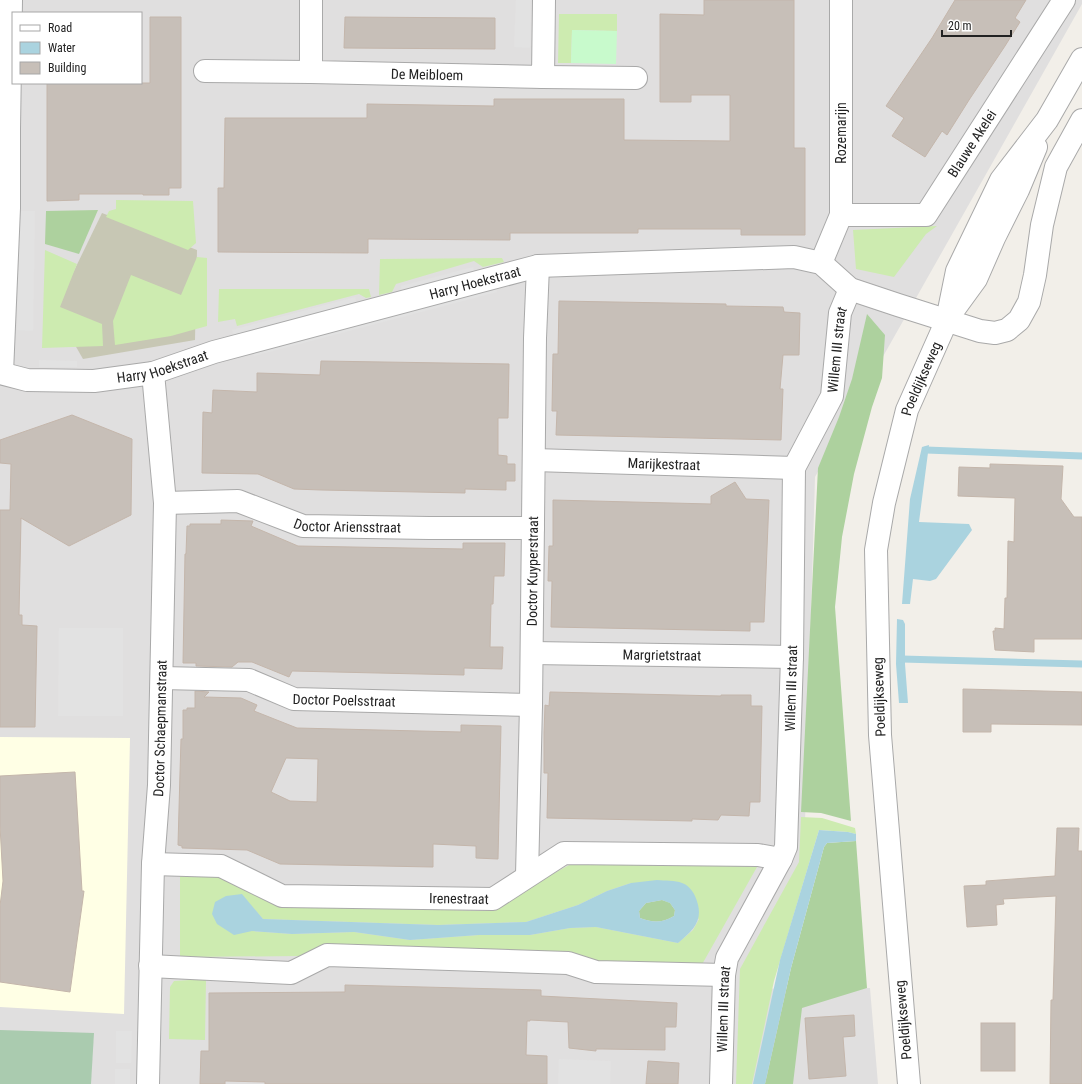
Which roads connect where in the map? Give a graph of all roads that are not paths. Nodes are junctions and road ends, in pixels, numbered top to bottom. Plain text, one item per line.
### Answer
1 (11, 0) edge
2 (311, 0) edge
3 (544, 0) edge
4 (841, 0) edge
5 (1064, 0) edge
6 (1082, 59) edge
7 (205, 72) dead end
8 (311, 72) junction
9 (543, 77) junction
10 (636, 78) dead end
11 (1082, 120) edge
12 (4, 129) edge
13 (841, 215) junction
14 (821, 263) junction
15 (538, 266) junction
16 (850, 289) junction
17 (947, 320) junction
18 (1, 373) edge
19 (153, 373) junction
20 (534, 460) junction
21 (794, 468) junction
22 (166, 503) junction
23 (533, 528) junction
24 (532, 653) junction
25 (792, 657) junction
26 (162, 678) junction
27 (531, 705) junction
28 (781, 859) junction
29 (153, 864) junction
30 (527, 876) junction
31 (150, 966) junction
32 (724, 975) junction
33 (148, 1084) edge
34 (721, 1084) edge
35 (909, 1084) edge

1 - 12 street
2 - 8 street
3 - 9 street
4 - 13 street, Rozemarijn
5 - 13 street, Blauwe Akelei
6 - 17 street, Poeldijkseweg
7 - 8 street, De Meibloem
8 - 9 street, De Meibloem
9 - 10 street, De Meibloem
11 - 17 street
12 - 18 street
13 - 14 street, Rozemarijn
14 - 15 street, Harry Hoekstraat
14 - 16 street, Harry Hoekstraat
15 - 19 street, Harry Hoekstraat
15 - 20 street, Doctor Kuyperstraat
16 - 17 street, Harry Hoekstraat
16 - 21 street, Willem III straat
17 - 35 street, Poeldijkseweg
18 - 19 street, Harry Hoekstraat
19 - 22 street, Doctor Schaepmanstraat
20 - 21 street, Marijkestraat
20 - 23 street, Doctor Kuyperstraat
21 - 25 street, Willem III straat
22 - 23 street, Doctor Ariensstraat
22 - 26 street, Doctor Schaepmanstraat
23 - 24 street, Doctor Kuyperstraat
24 - 25 street, Margrietstraat
24 - 27 street, Doctor Kuyperstraat
25 - 28 street, Willem III straat
26 - 27 street, Doctor Poelsstraat
26 - 29 street, Doctor Schaepmanstraat
27 - 30 street, Doctor Kuyperstraat
28 - 30 street, Irenestraat
28 - 32 street, Willem III straat
29 - 30 street, Irenestraat
29 - 31 street, Doctor Schaepmanstraat
31 - 32 street
31 - 33 street, Doctor Schaepmanstraat
32 - 34 street, Willem III straat

